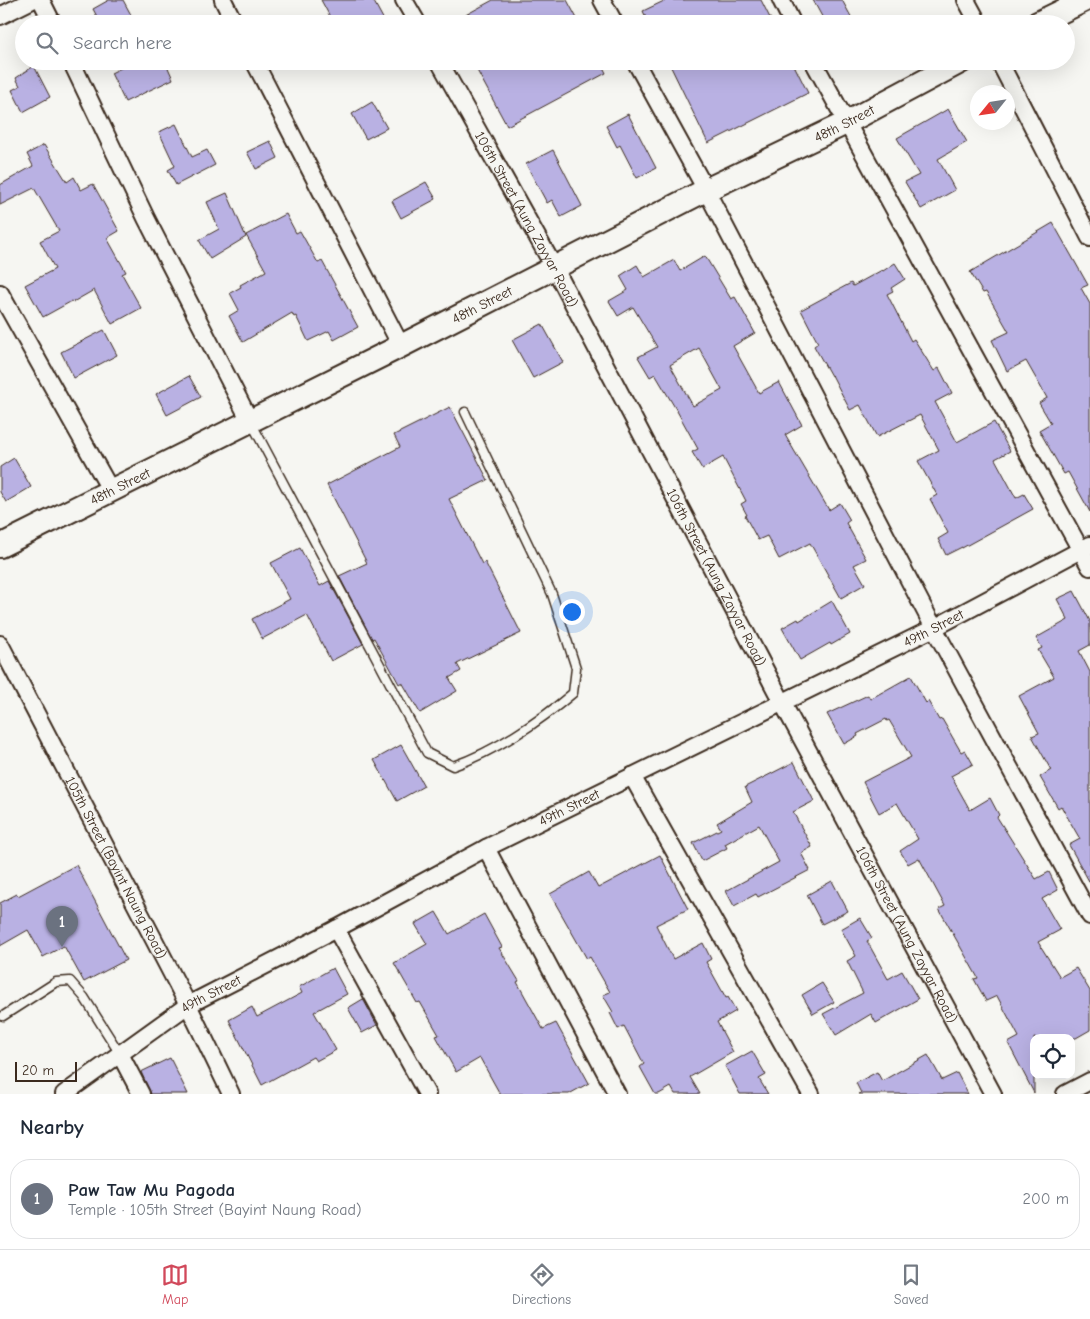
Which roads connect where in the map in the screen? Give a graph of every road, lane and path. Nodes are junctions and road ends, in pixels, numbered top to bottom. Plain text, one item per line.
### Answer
1 (32, 0) edge
2 (41, 0) edge
3 (223, 0) edge
4 (404, 0) edge
5 (602, 0) edge
6 (781, 0) edge
7 (966, 0) edge
8 (1084, 0) edge
9 (48, 15) edge
10 (230, 15) edge
11 (413, 15) edge
12 (610, 15) edge
13 (789, 15) edge
14 (974, 15) edge
15 (1054, 15) edge
16 (0, 16) edge
17 (75, 70) edge
18 (259, 70) edge
19 (444, 70) edge
20 (640, 70) edge
21 (818, 70) edge
22 (945, 70) edge
23 (1004, 70) edge
24 (846, 123) junction
25 (706, 190) junction
26 (1090, 238) edge
27 (554, 267) junction
28 (0, 293) edge
29 (401, 346) junction
30 (465, 412) dead end
31 (250, 421) junction
32 (111, 491) junction
33 (0, 546) edge
34 (1086, 547) edge
35 (1090, 567) edge
36 (934, 628) junction
37 (0, 644) edge
38 (782, 702) junction
39 (632, 776) junction
40 (486, 848) junction
41 (1090, 916) edge
42 (336, 929) junction
43 (188, 1005) junction
44 (3, 1016) dead end
45 (120, 1054) junction
46 (1090, 1081) edge
47 (64, 1094) edge
48 (141, 1094) edge
49 (231, 1094) edge
50 (427, 1094) edge
51 (617, 1094) edge
52 (811, 1094) edge
53 (993, 1094) edge
54 (1065, 1094) edge

1 - 16 street
2 - 9 street
3 - 10 street
4 - 11 street
5 - 12 street
6 - 13 street
7 - 14 street
8 - 15 main road
17 - 31 street
18 - 29 street
19 - 27 street, 106th Street (Aung Zayyar Road)
20 - 25 street
21 - 24 street
22 - 24 main road, 48th Street
23 - 26 street
24 - 25 main road, 48th Street
24 - 34 street
25 - 27 main road, 48th Street
25 - 36 street
27 - 29 main road, 48th Street
27 - 38 street, 106th Street (Aung Zayyar Road)
28 - 32 street
29 - 31 main road, 48th Street
30 - 31 lane
31 - 32 main road, 48th Street
32 - 33 main road, 48th Street
34 - 35 street
34 - 36 street, 49th Street
36 - 38 street, 49th Street
36 - 41 street
37 - 43 street, 105th Street (Bayint Naung Road)
38 - 39 street, 49th Street
38 - 53 street, 106th Street (Aung Zayyar Road)
39 - 40 street, 49th Street
39 - 52 street
40 - 42 street, 49th Street
40 - 51 street
42 - 43 street, 49th Street
42 - 50 street
43 - 45 street, 49th Street
43 - 49 street, 105th Street (Bayint Naung Road)
44 - 45 lane
45 - 47 street, 49th Street
45 - 48 street
46 - 54 street

